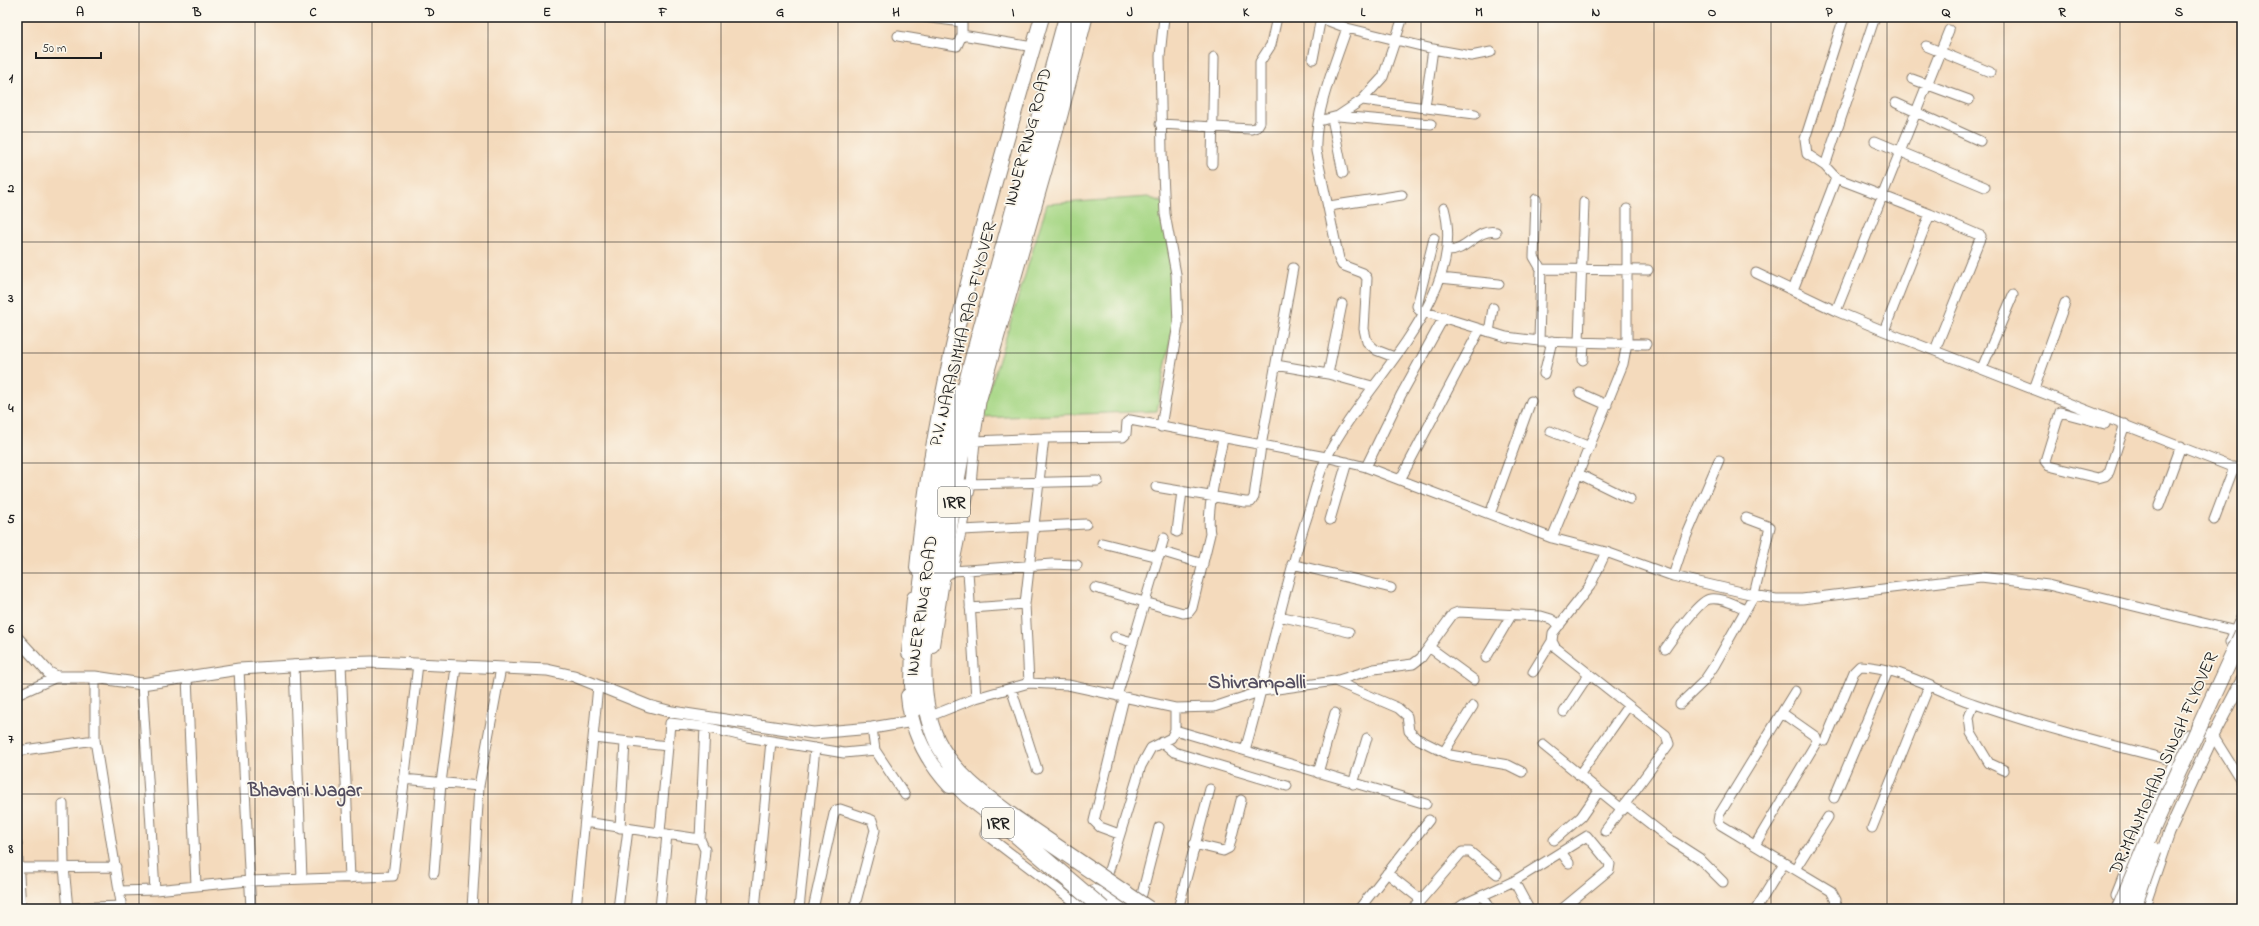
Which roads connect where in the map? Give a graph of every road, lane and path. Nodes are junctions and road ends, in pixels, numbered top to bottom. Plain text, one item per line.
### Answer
1 (924, 17) edge
2 (1042, 17) edge
3 (1055, 17) edge
4 (1067, 17) edge
5 (1079, 17) edge
6 (1088, 17) edge
7 (1164, 17) edge
8 (1277, 17) edge
9 (1321, 17) edge
10 (1403, 17) edge
11 (1844, 17) edge
12 (1875, 17) edge
13 (1347, 28) junction
14 (1949, 30) dead end
15 (962, 35) junction
16 (898, 36) dead end
17 (1395, 41) junction
18 (1926, 46) dead end
19 (1033, 47) junction
20 (1432, 49) junction
21 (1491, 52) dead end
22 (1940, 52) junction
23 (1214, 57) dead end
24 (1313, 60) dead end
25 (1990, 72) dead end
26 (1912, 79) dead end
27 (1927, 85) junction
28 (1362, 100) junction
29 (1969, 100) dead end
30 (1896, 103) dead end
31 (1425, 107) junction
32 (1475, 114) dead end
33 (1916, 114) junction
34 (1335, 117) junction
35 (1319, 121) junction
36 (1160, 124) junction
37 (1431, 124) dead end
38 (1212, 126) junction
39 (1875, 141) dead end
40 (1980, 141) dead end
41 (1901, 151) junction
42 (1212, 164) dead end
43 (1825, 166) junction
44 (1343, 173) dead end
45 (1836, 178) junction
46 (1986, 187) dead end
47 (1402, 195) dead end
48 (1883, 196) junction
49 (1536, 199) dead end
50 (1584, 202) dead end
51 (1329, 206) junction
52 (1444, 208) dead end
53 (1627, 209) dead end
54 (1930, 214) junction
55 (1496, 232) dead end
56 (1434, 238) dead end
57 (1447, 251) junction
58 (1293, 268) dead end
59 (1541, 269) junction
60 (1583, 269) junction
61 (1627, 269) junction
62 (1648, 270) dead end
63 (1756, 273) dead end
64 (1440, 278) junction
65 (1499, 284) dead end
66 (1793, 290) junction
67 (2013, 295) dead end
68 (2065, 303) dead end
69 (1342, 304) dead end
70 (1492, 308) dead end
71 (1425, 311) junction
72 (1836, 311) junction
73 (1444, 317) junction
74 (1480, 329) junction
75 (1884, 331) junction
76 (1490, 332) junction
77 (1539, 341) junction
78 (1552, 342) junction
79 (1582, 342) junction
80 (1627, 343) junction
81 (1646, 344) dead end
82 (1935, 350) junction
83 (1394, 357) junction
84 (1583, 360) dead end
85 (1276, 365) junction
86 (1982, 368) junction
87 (1328, 374) junction
88 (1544, 374) dead end
89 (1372, 386) junction
90 (2034, 389) junction
91 (1580, 393) dead end
92 (1531, 401) dead end
93 (1607, 405) junction
94 (2105, 424) dead end
95 (2125, 424) junction
96 (1161, 427) junction
97 (1550, 431) dead end
98 (1044, 438) junction
99 (1223, 439) junction
100 (975, 441) junction
101 (1261, 446) junction
102 (2181, 446) junction
103 (1590, 447) junction
104 (1326, 457) junction
105 (1719, 460) dead end
106 (1347, 462) junction
107 (1366, 467) junction
108 (2238, 469) edge
109 (1579, 474) junction
110 (1400, 480) junction
111 (1041, 481) junction
112 (1098, 481) dead end
113 (957, 483) junction
114 (971, 484) junction
115 (1156, 487) dead end
116 (1182, 491) junction
117 (1213, 496) junction
118 (1630, 499) dead end
119 (2159, 506) dead end
120 (1490, 514) junction
121 (1746, 518) dead end
122 (1330, 520) dead end
123 (2214, 520) dead end
124 (1086, 524) dead end
125 (1035, 525) junction
126 (962, 530) junction
127 (1177, 532) dead end
128 (1164, 538) dead end
129 (1552, 538) junction
130 (1102, 543) dead end
131 (1606, 552) junction
132 (1159, 554) junction
133 (1203, 564) junction
134 (1292, 564) junction
135 (1077, 565) dead end
136 (1030, 566) junction
137 (968, 571) junction
138 (949, 574) junction
139 (1672, 576) junction
140 (1095, 588) dead end
141 (1391, 588) dead end
142 (1754, 595) junction
143 (1145, 602) junction
144 (1025, 604) junction
145 (970, 608) junction
146 (1746, 609) junction
147 (1512, 614) junction
148 (1279, 616) junction
149 (2242, 617) edge
150 (1560, 625) junction
151 (1350, 632) dead end
152 (2239, 632) edge
153 (1115, 637) dead end
154 (17, 638) edge
155 (1552, 641) junction
156 (1132, 642) junction
157 (1429, 647) junction
158 (1665, 649) dead end
159 (2242, 656) edge
160 (1486, 658) dead end
161 (341, 662) junction
162 (418, 664) junction
163 (294, 665) junction
164 (456, 667) junction
165 (501, 668) junction
166 (239, 669) junction
167 (1888, 671) junction
168 (1533, 672) dead end
169 (1589, 674) junction
170 (57, 677) junction
171 (95, 677) junction
172 (187, 677) junction
173 (1474, 680) dead end
174 (2242, 680) edge
175 (1335, 681) junction
176 (142, 684) junction
177 (1029, 684) junction
178 (598, 686) junction
179 (1929, 686) junction
180 (1010, 688) junction
181 (1262, 691) junction
182 (1795, 691) dead end
183 (17, 695) edge
184 (1120, 697) junction
185 (976, 698) junction
186 (1680, 704) dead end
187 (1974, 704) junction
188 (1473, 706) dead end
189 (1628, 706) junction
190 (1175, 708) junction
191 (1564, 712) dead end
192 (1335, 713) dead end
193 (1782, 713) junction
194 (933, 715) junction
195 (912, 718) junction
196 (743, 723) junction
197 (2193, 724) junction
198 (705, 727) junction
199 (872, 728) junction
200 (850, 729) junction
201 (1175, 730) junction
202 (736, 735) junction
203 (2213, 736) junction
204 (747, 737) junction
205 (593, 738) junction
206 (1367, 738) dead end
207 (95, 740) junction
208 (772, 741) junction
209 (1825, 741) dead end
210 (625, 742) junction
211 (1162, 742) junction
212 (1543, 745) dead end
213 (668, 746) junction
214 (815, 748) junction
215 (875, 750) junction
216 (1245, 750) junction
217 (17, 751) edge
218 (1444, 752) junction
219 (2174, 761) junction
220 (1037, 769) dead end
221 (2004, 770) dead end
222 (1522, 772) dead end
223 (1318, 773) junction
224 (1579, 775) junction
225 (403, 779) junction
226 (2242, 782) edge
227 (441, 783) junction
228 (1354, 784) junction
229 (479, 786) junction
230 (1287, 786) dead end
231 (1210, 789) dead end
232 (1598, 791) junction
233 (905, 795) dead end
234 (1834, 798) dead end
235 (1241, 800) dead end
236 (63, 804) dead end
237 (1426, 804) dead end
238 (1624, 807) junction
239 (1828, 817) dead end
240 (990, 818) junction
241 (1429, 820) dead end
242 (585, 822) junction
243 (1010, 822) junction
244 (1159, 827) dead end
245 (624, 828) junction
246 (1872, 828) dead end
247 (875, 830) junction
248 (1606, 831) dead end
249 (664, 833) junction
250 (1119, 834) junction
251 (700, 839) junction
252 (1554, 840) dead end
253 (17, 843) edge
254 (1194, 844) junction
255 (1755, 845) junction
256 (1561, 852) junction
257 (1568, 862) dead end
258 (873, 863) dead end
259 (1784, 863) junction
260 (64, 867) junction
261 (116, 867) junction
262 (18, 868) edge
263 (1795, 869) junction
264 (434, 873) dead end
265 (1387, 873) junction
266 (1497, 874) dead end
267 (350, 878) junction
268 (2124, 878) junction
269 (302, 879) junction
270 (249, 881) junction
271 (1514, 881) junction
272 (1723, 882) dead end
273 (196, 885) junction
274 (1104, 885) junction
275 (2150, 889) junction
276 (155, 890) junction
277 (119, 891) junction
278 (1483, 895) junction
279 (1420, 899) junction
280 (122, 907) edge
281 (21, 909) edge
282 (68, 909) edge
283 (251, 909) edge
284 (472, 909) edge
285 (576, 909) edge
286 (618, 909) edge
287 (660, 909) edge
288 (699, 909) edge
289 (755, 909) edge
290 (799, 909) edge
291 (813, 909) edge
292 (854, 909) edge
293 (1084, 909) edge
294 (1103, 909) edge
295 (1111, 909) edge
296 (1114, 909) edge
297 (1134, 909) edge
298 (1139, 909) edge
299 (1148, 909) edge
300 (1178, 909) edge
301 (1359, 909) edge
302 (1413, 909) edge
303 (1457, 909) edge
304 (1490, 909) edge
305 (1529, 909) edge
306 (1562, 909) edge
307 (1756, 909) edge
308 (1833, 909) edge
309 (2112, 909) edge
310 (2119, 909) edge
311 (2133, 909) edge
312 (2143, 909) edge

1 - 15 street
2 - 19 main road, INNER RING ROAD / IRR
3 - 243 highway, P.V. NARASIMHA RAO FLYOVER
4 - 243 highway, P.V. NARASIMHA RAO FLYOVER
5 - 113 main road, INNER RING ROAD / IRR
6 - 100 street
7 - 36 street
8 - 38 street
9 - 13 street
9 - 24 street
10 - 17 street
11 - 43 street
12 - 43 street
13 - 17 street
13 - 35 street
14 - 22 street
15 - 16 street
15 - 19 street
17 - 20 street
17 - 28 street
18 - 22 street
19 - 195 main road, INNER RING ROAD / IRR
20 - 21 street
20 - 31 street
22 - 25 street
22 - 27 street
23 - 38 street
26 - 27 street
27 - 29 street
27 - 33 street
28 - 31 street
28 - 34 street
30 - 33 street
31 - 32 street
33 - 40 street
33 - 41 street
34 - 35 street
34 - 37 street
34 - 44 street
35 - 51 street
36 - 38 street
36 - 96 street
38 - 42 street
39 - 41 street
41 - 46 street
41 - 48 street
43 - 45 street
45 - 48 street
45 - 66 street
47 - 51 street
48 - 54 street
48 - 72 street
49 - 59 street
50 - 60 street
51 - 83 street
52 - 57 street
53 - 61 street
54 - 75 street
54 - 82 street
55 - 57 street
56 - 71 street
57 - 64 street
58 - 85 street
59 - 60 street
59 - 77 street
60 - 61 street
60 - 79 street
61 - 62 street
61 - 80 street
63 - 66 street
64 - 65 street
64 - 71 street
66 - 72 street
67 - 86 street
68 - 90 street
69 - 87 street
70 - 76 street
71 - 73 street
71 - 83 street
72 - 75 street
73 - 74 street
73 - 107 street
74 - 76 street
74 - 110 street
75 - 82 street
76 - 77 street
77 - 78 street
78 - 79 street
78 - 88 street
79 - 80 street
79 - 84 street
80 - 81 street
80 - 93 street
82 - 86 street
83 - 89 street
85 - 87 street
85 - 101 street
86 - 90 street
87 - 89 street
89 - 104 street
90 - 95 street
91 - 93 street
92 - 120 street
93 - 103 street
94 - 95 street
95 - 102 street
96 - 98 street
96 - 99 street
97 - 103 street
98 - 100 street
98 - 111 street
99 - 101 street
99 - 117 street
100 - 114 street
101 - 104 street
101 - 117 street
102 - 108 street
102 - 119 street
103 - 109 street
104 - 106 street
104 - 134 street
105 - 139 street
106 - 107 street
106 - 122 street
107 - 110 street
108 - 123 street
109 - 118 street
109 - 129 street
110 - 120 street
111 - 112 street
111 - 114 street
111 - 125 street
113 - 114 street
113 - 138 main road, INNER RING ROAD / IRR
114 - 126 street
115 - 116 street
116 - 117 street
116 - 127 street
117 - 133 street
120 - 129 street
121 - 142 street
124 - 125 street
125 - 126 street
125 - 136 street
126 - 138 street
128 - 132 street
129 - 131 street
130 - 132 street
131 - 139 street
131 - 150 street
132 - 133 street
132 - 143 street
133 - 143 street
134 - 141 street
134 - 148 street
135 - 136 street
136 - 137 street
136 - 144 street
137 - 138 street
137 - 145 street
138 - 194 main road, INNER RING ROAD / IRR
139 - 142 street
140 - 143 street
142 - 146 street
142 - 152 street
143 - 156 street
144 - 145 street
144 - 177 street
145 - 185 street
146 - 158 street
146 - 186 street
147 - 150 street
147 - 157 street
147 - 160 street
148 - 151 street
148 - 181 street
149 - 152 street
150 - 155 street
152 - 197 street
152 - 310 highway, DR.MANMOHAN SINGH FLYOVER, bridge
153 - 156 street
154 - 170 street
155 - 168 street
155 - 169 street
156 - 184 street
157 - 173 street
157 - 175 street
159 - 311 highway, DR.MANMOHAN SINGH FLYOVER, bridge
161 - 162 street
161 - 163 street
161 - 267 street
162 - 164 street
162 - 225 street
163 - 166 street
163 - 269 street
164 - 165 street
164 - 227 street
165 - 178 street
165 - 229 street
166 - 172 street
166 - 270 street
167 - 179 street
167 - 209 street
167 - 234 street
169 - 189 street
169 - 191 street
170 - 171 street
170 - 183 street
171 - 176 street
171 - 207 street
172 - 176 street
172 - 273 street
174 - 203 street
175 - 181 street
175 - 218 street
176 - 276 street
177 - 180 street
177 - 184 street
178 - 196 street
178 - 205 street
179 - 187 street
179 - 246 street
180 - 185 street
180 - 220 street
181 - 190 street
181 - 216 street
182 - 193 street
184 - 190 street
184 - 250 street
185 - 194 street
187 - 219 street
187 - 221 street
188 - 218 street
189 - 224 street
189 - 238 street
190 - 201 street
192 - 223 street
193 - 255 street
193 - 255 street
194 - 274 main road, INNER RING ROAD / IRR
195 - 199 street
195 - 200 street
195 - 240 main road, INNER RING ROAD / IRR
196 - 200 street
196 - 202 street
196 - 204 street
197 - 203 street
197 - 219 street
198 - 202 street
198 - 213 street
198 - 251 street
199 - 200 street
199 - 215 street
201 - 211 street
201 - 216 street
202 - 204 street
203 - 226 street
203 - 275 street
204 - 208 street
205 - 210 street
205 - 242 street
206 - 228 street
207 - 217 street
207 - 261 street
208 - 214 street
208 - 289 street
210 - 213 street
210 - 245 street
211 - 230 street
211 - 250 street
212 - 224 street
213 - 249 street
214 - 215 street
214 - 290 street
215 - 233 street
216 - 223 street
218 - 222 street
219 - 268 street
223 - 228 street
224 - 232 street
225 - 227 street
225 - 267 street
227 - 229 street
227 - 264 street
228 - 237 street
229 - 284 street
231 - 254 street
232 - 238 street
232 - 252 street
235 - 254 street
236 - 260 street
238 - 248 street
238 - 272 street
239 - 263 street
240 - 293 street
240 - 295 main road, INNER RING ROAD / IRR
241 - 265 street
242 - 245 street
242 - 285 street
243 - 294 highway, bridge
243 - 296 highway, P.V. NARASIMHA RAO FLYOVER, bridge
243 - 297 highway, P.V. NARASIMHA RAO FLYOVER, bridge
243 - 299 highway, bridge
244 - 298 street
245 - 249 street
245 - 286 street
247 - 258 street
247 - 291 street
247 - 292 street
249 - 251 street
249 - 287 street
250 - 274 street
251 - 288 street
253 - 262 street
254 - 300 street
255 - 259 street
256 - 257 street
256 - 271 street
256 - 306 street
259 - 263 street
259 - 307 street
260 - 261 street
260 - 262 street
260 - 282 street
261 - 277 street
262 - 281 street
263 - 308 street
265 - 279 street
265 - 301 street
266 - 279 street
267 - 269 street
268 - 275 street
268 - 309 street
269 - 270 street
270 - 273 street
270 - 283 street
271 - 278 street
271 - 305 street
273 - 276 street
274 - 297 main road, INNER RING ROAD / IRR
275 - 312 street
276 - 277 street
277 - 280 street
278 - 303 street
278 - 304 street
279 - 302 street
280 - 282 street

